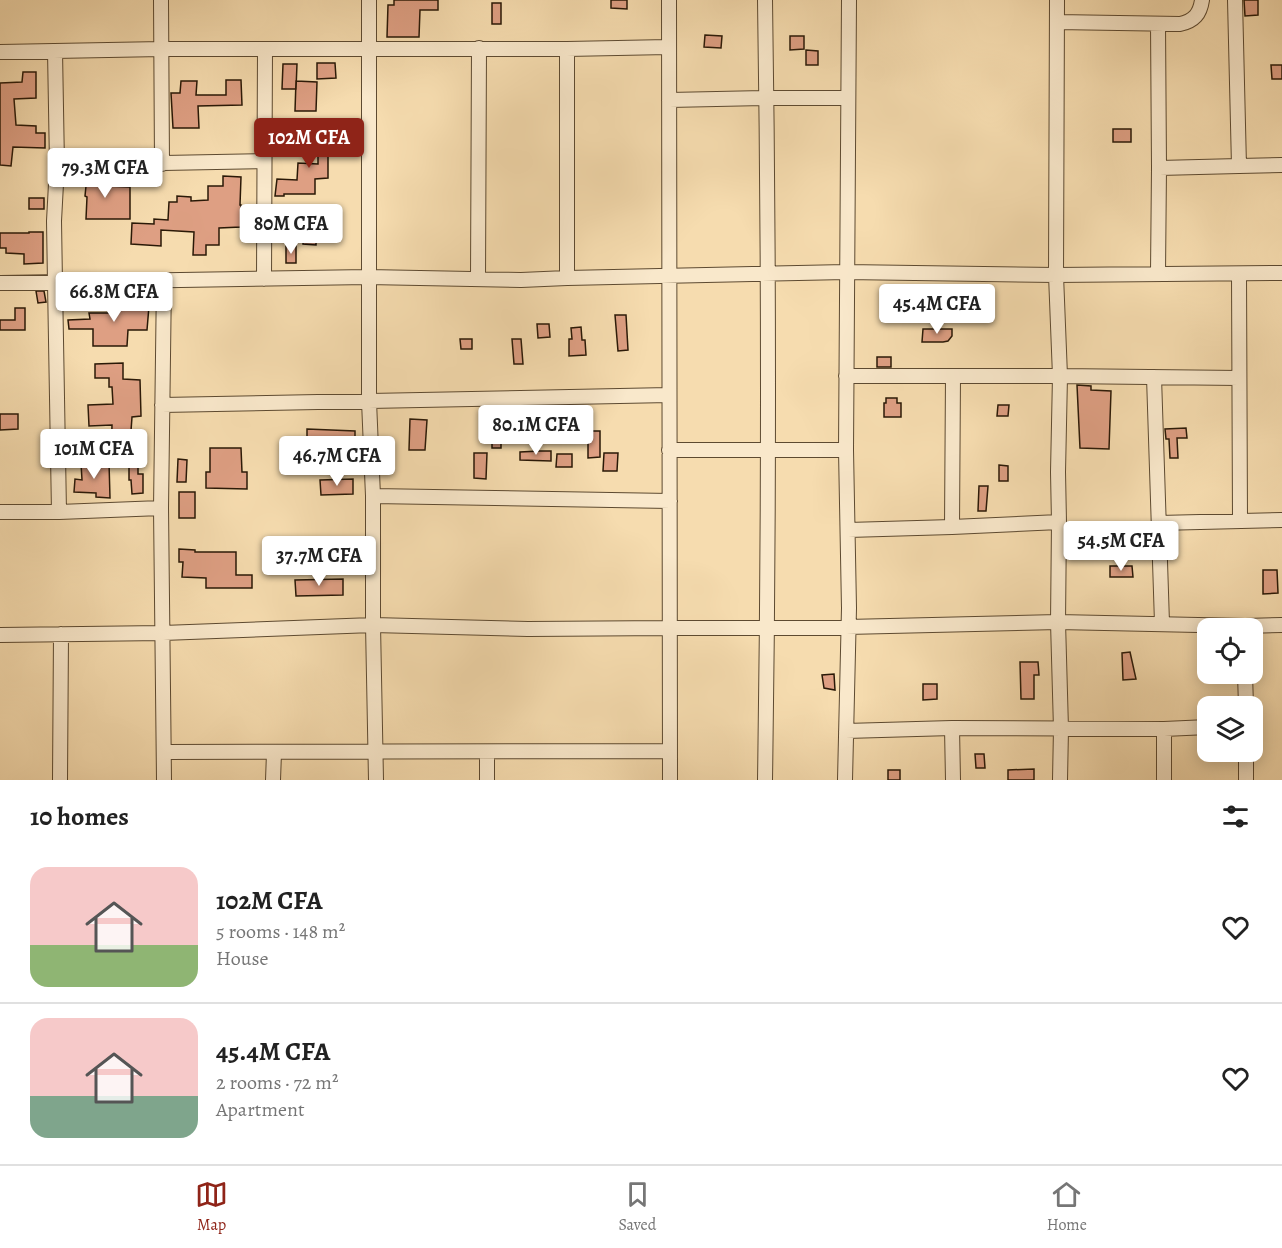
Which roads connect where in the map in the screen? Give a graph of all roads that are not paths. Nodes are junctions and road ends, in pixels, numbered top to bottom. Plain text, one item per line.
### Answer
1 (161, 0) edge
2 (369, 0) edge
3 (669, 0) edge
4 (765, 0) edge
5 (849, 0) edge
6 (1057, 0) edge
7 (1202, 0) edge
8 (1235, 0) edge
9 (1057, 22) junction
10 (1158, 24) junction
11 (668, 47) junction
12 (479, 48) junction
13 (162, 49) junction
14 (265, 49) junction
15 (369, 49) junction
16 (567, 49) junction
17 (55, 51) junction
18 (0, 52) edge
19 (766, 98) junction
20 (848, 98) junction
21 (669, 100) junction
22 (264, 161) junction
23 (162, 164) junction
24 (57, 165) junction
25 (1282, 165) edge
26 (1239, 166) junction
27 (1159, 168) junction
28 (846, 272) junction
29 (769, 273) junction
30 (1158, 273) junction
31 (1282, 273) edge
32 (1239, 274) junction
33 (1056, 275) junction
34 (669, 276) junction
35 (368, 278) junction
36 (567, 278) junction
37 (264, 279) junction
38 (478, 279) junction
39 (164, 280) junction
40 (0, 283) edge
41 (55, 283) junction
42 (846, 376) junction
43 (953, 376) junction
44 (1060, 376) junction
45 (1154, 377) junction
46 (1239, 378) junction
47 (669, 395) junction
48 (369, 401) junction
49 (162, 405) junction
50 (669, 450) junction
51 (769, 450) junction
52 (846, 450) junction
53 (373, 496) junction
54 (670, 501) junction
55 (161, 508) junction
56 (0, 512) edge
57 (59, 512) junction
58 (1240, 520) junction
59 (1282, 520) edge
60 (1059, 522) junction
61 (1159, 524) junction
62 (952, 527) junction
63 (848, 530) junction
64 (1058, 622) junction
65 (1162, 623) junction
66 (373, 625) junction
67 (1197, 625) edge
68 (1282, 625) edge
69 (1263, 626) edge
70 (848, 627) junction
71 (670, 628) junction
72 (768, 628) junction
73 (163, 633) junction
74 (61, 634) junction
75 (0, 635) edge
76 (952, 728) junction
77 (1197, 728) edge
78 (1061, 729) junction
79 (1164, 729) junction
80 (846, 731) junction
81 (670, 751) junction
82 (164, 752) junction
83 (376, 752) junction
84 (487, 752) junction
85 (274, 753) junction
86 (1246, 762) edge
87 (60, 780) edge
88 (164, 780) edge
89 (273, 780) edge
90 (376, 780) edge
91 (487, 780) edge
92 (670, 780) edge
93 (765, 780) edge
94 (845, 780) edge
95 (953, 780) edge
96 (1060, 780) edge
97 (1164, 780) edge
98 (1246, 780) edge

1 - 13 street
2 - 15 street
3 - 11 street
4 - 19 street
5 - 20 street
6 - 9 street
7 - 10 street
8 - 26 street
9 - 10 street
9 - 33 street
10 - 27 street
11 - 16 street
11 - 21 street
12 - 15 street
12 - 16 street
12 - 38 street
13 - 14 street
13 - 17 street
13 - 23 street
14 - 15 street
14 - 22 street
15 - 35 street
16 - 36 street
17 - 18 street
17 - 24 street
19 - 20 street
19 - 21 street
19 - 29 street
20 - 28 street
21 - 34 street
22 - 23 street
22 - 37 street
23 - 24 street
24 - 41 street
25 - 26 street
26 - 27 street
27 - 30 street
28 - 29 street
28 - 33 street
28 - 42 street
29 - 34 street
29 - 51 street
30 - 32 street
30 - 33 street
31 - 32 street
32 - 46 street
33 - 44 street
34 - 36 street
34 - 47 street
35 - 37 street
35 - 38 street
35 - 48 street
36 - 38 street
37 - 39 street
39 - 41 street
39 - 49 street
40 - 41 street
41 - 57 street
42 - 43 street
42 - 52 street
43 - 44 street
43 - 62 street
44 - 45 street
44 - 60 street
45 - 46 street
45 - 61 street
46 - 58 street
47 - 48 street
47 - 50 street
48 - 49 street
48 - 53 street
49 - 55 street
50 - 51 street
50 - 54 street
51 - 52 street
51 - 72 street
52 - 63 street
53 - 54 street
53 - 66 street
54 - 71 street
55 - 57 street
55 - 73 street
56 - 57 street
58 - 59 street
58 - 61 street
60 - 62 street
60 - 64 street
61 - 65 street
62 - 63 street
63 - 70 street
64 - 65 street
64 - 70 street
64 - 78 street
65 - 67 street
66 - 71 street
66 - 73 street
66 - 83 street
68 - 69 street
70 - 72 street
70 - 80 street
71 - 72 street
71 - 81 street
72 - 93 street
73 - 74 street
73 - 82 street
74 - 75 street
74 - 87 street
76 - 78 street
76 - 80 street
76 - 95 street
77 - 79 street
78 - 79 street
78 - 96 street
79 - 97 street
80 - 94 street
81 - 84 street
81 - 92 street
82 - 85 street
82 - 88 street
83 - 84 street
83 - 85 street
83 - 90 street
84 - 91 street
85 - 89 street
86 - 98 street

